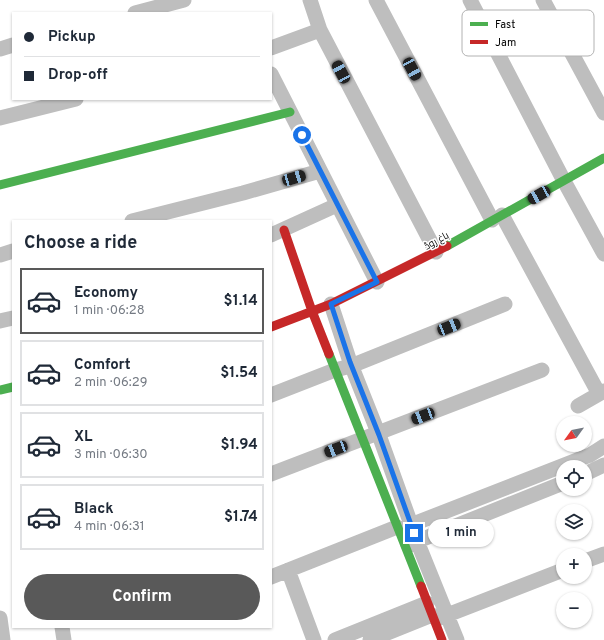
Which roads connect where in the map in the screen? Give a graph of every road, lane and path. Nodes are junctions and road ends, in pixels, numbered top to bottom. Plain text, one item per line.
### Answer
1 (184, 0) edge
2 (310, 0) edge
3 (376, 0) edge
4 (470, 0) edge
5 (543, 0) edge
6 (475, 10) edge
7 (548, 10) edge
8 (139, 12) edge
9 (320, 30) junction
10 (12, 45) edge
11 (272, 48) edge
12 (0, 49) edge
13 (499, 56) edge
14 (573, 56) edge
15 (272, 76) edge
16 (72, 100) edge
17 (290, 112) junction
18 (604, 113) edge
19 (0, 118) edge
20 (604, 158) edge
21 (320, 171) junction
22 (564, 181) junction
23 (0, 185) edge
24 (337, 205) junction
25 (497, 218) junction
26 (136, 220) edge
27 (277, 233) edge
28 (12, 252) edge
29 (436, 252) junction
30 (604, 254) edge
31 (0, 255) edge
32 (377, 282) junction
33 (331, 304) junction
34 (505, 304) dead end
35 (312, 311) junction
36 (12, 318) edge
37 (0, 321) edge
38 (272, 327) edge
39 (351, 366) junction
40 (335, 370) junction
41 (542, 370) dead end
42 (602, 393) edge
43 (272, 395) edge
44 (578, 406) dead end
45 (378, 433) junction
46 (362, 439) junction
47 (604, 446) edge
48 (590, 455) junction
49 (595, 469) edge
50 (272, 474) edge
51 (556, 486) edge
52 (402, 527) junction
53 (411, 544) junction
54 (604, 554) edge
55 (592, 559) edge
56 (288, 570) junction
57 (556, 572) edge
58 (272, 577) edge
59 (435, 613) junction
60 (0, 618) edge
61 (62, 628) edge
62 (3, 640) edge
63 (64, 640) edge
64 (314, 640) edge
65 (335, 640) edge
66 (370, 640) edge
67 (442, 640) edge
68 (457, 640) edge

1 - 8 street
2 - 9 street
3 - 25 street
4 - 6 street
5 - 7 street
9 - 11 street
9 - 29 street
10 - 12 street
13 - 22 street
14 - 18 street
15 - 17 street
16 - 19 street
17 - 21 street
17 - 23 street
20 - 22 street, باغ روڈ
21 - 24 street
21 - 26 street
22 - 25 street, باغ روڈ
22 - 30 street
24 - 27 street
24 - 32 street
25 - 29 street, باغ روڈ
25 - 42 street
27 - 35 street
28 - 31 street
29 - 32 street, باغ روڈ
32 - 33 street, باغ روڈ
33 - 35 street, باغ روڈ
33 - 39 street
34 - 39 street
35 - 38 street, باغ روڈ
35 - 40 street
36 - 37 street
39 - 40 street
39 - 45 street
40 - 43 street
40 - 46 street
41 - 45 street
42 - 44 street
45 - 46 street
45 - 52 street
46 - 50 street
46 - 52 street
47 - 48 street
48 - 49 street
48 - 52 street
51 - 53 street
52 - 53 street
52 - 56 street
53 - 59 street
53 - 59 street
54 - 55 street
56 - 58 street
56 - 64 street
57 - 59 street
59 - 65 street
59 - 66 street
59 - 67 street
59 - 68 street
60 - 62 street
61 - 63 street

